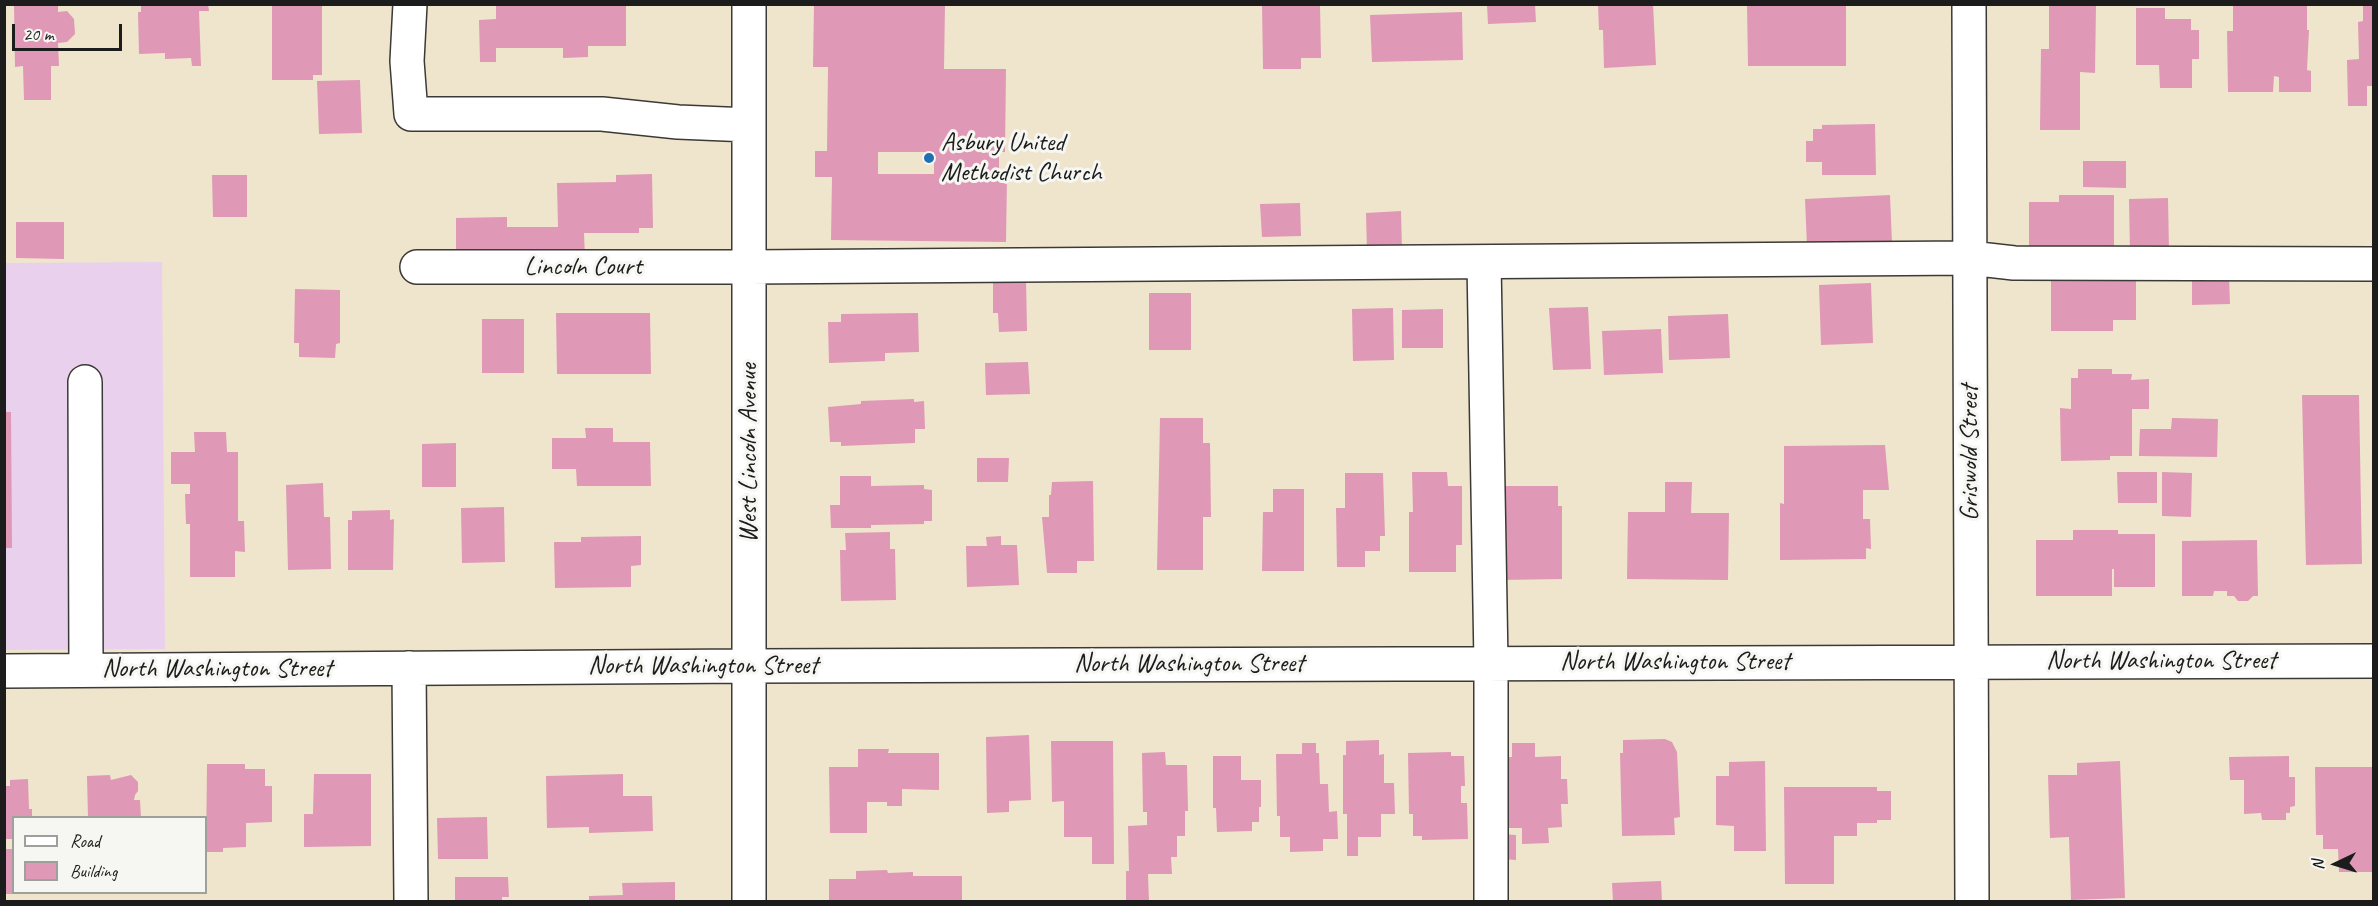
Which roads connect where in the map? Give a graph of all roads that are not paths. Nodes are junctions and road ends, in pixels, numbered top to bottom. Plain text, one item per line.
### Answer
1 (410, 4) edge
2 (749, 4) edge
3 (1969, 4) edge
4 (749, 125) junction
5 (1970, 258) junction
6 (1484, 262) junction
7 (2373, 264) edge
8 (417, 267) dead end
9 (749, 267) junction
10 (85, 382) dead end
11 (1971, 661) junction
12 (2373, 661) edge
13 (1491, 663) junction
14 (749, 666) junction
15 (409, 668) junction
16 (87, 670) junction
17 (4, 671) edge
18 (411, 902) edge
19 (749, 902) edge
20 (1491, 902) edge
21 (1972, 902) edge

1 - 4 street
2 - 4 street, West Lincoln Avenue
3 - 5 street, Griswold Street
4 - 9 street, West Lincoln Avenue
5 - 6 street, Lincoln Court
5 - 7 street, Lincoln Court
5 - 11 street, Griswold Street
6 - 9 street, Lincoln Court
6 - 13 street
8 - 9 street, Lincoln Court
9 - 14 street, West Lincoln Avenue
10 - 16 street
11 - 12 street, North Washington Street
11 - 13 street, North Washington Street
11 - 21 street, Griswold Street
13 - 14 street, North Washington Street
13 - 20 street
14 - 15 street, North Washington Street
14 - 19 street, West Lincoln Avenue
15 - 16 street, North Washington Street
15 - 18 street
16 - 17 street, North Washington Street

